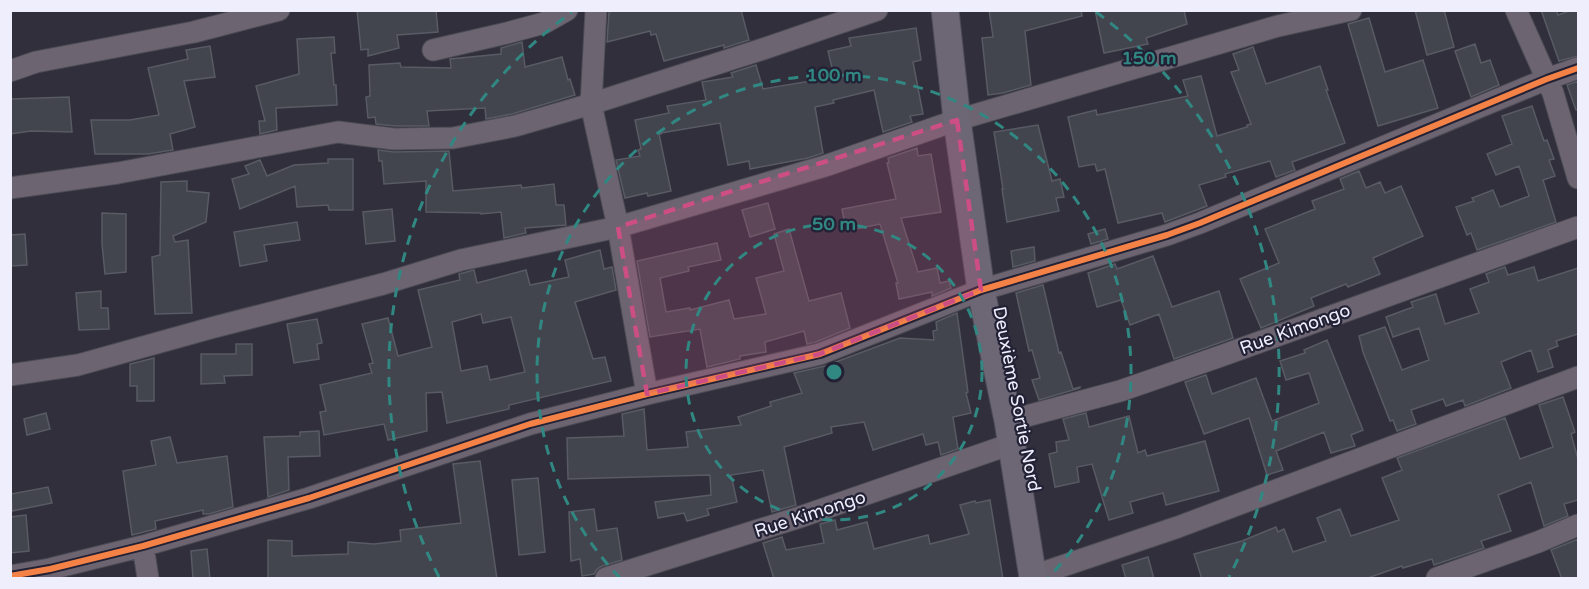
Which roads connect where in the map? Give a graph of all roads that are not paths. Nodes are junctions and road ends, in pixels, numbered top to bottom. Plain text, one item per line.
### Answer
1 (279, 10) edge
2 (567, 10) edge
3 (596, 10) edge
4 (877, 10) edge
5 (945, 10) edge
6 (1351, 10) edge
7 (1516, 10) edge
8 (433, 50) dead end
9 (1578, 68) edge
10 (10, 71) edge
11 (1546, 79) junction
12 (591, 104) junction
13 (957, 120) junction
14 (1578, 178) edge
15 (10, 188) edge
16 (618, 227) junction
17 (1578, 227) edge
18 (981, 290) junction
19 (10, 375) edge
20 (1578, 376) edge
21 (647, 394) junction
22 (1010, 433) junction
23 (1578, 525) edge
24 (143, 546) junction
25 (10, 576) edge
26 (1033, 577) edge
27 (148, 579) edge
28 (606, 579) edge
29 (1437, 579) edge

1 - 10 street
2 - 8 street
3 - 12 street
4 - 12 street
5 - 13 main road, Deuxième Sortie Nord
6 - 13 street
7 - 11 street
9 - 11 street
11 - 14 street
11 - 18 street
12 - 15 street
12 - 16 street
13 - 16 street
13 - 18 main road, Deuxième Sortie Nord
16 - 19 street
16 - 21 street
17 - 22 street, Rue Kimongo
18 - 21 street
18 - 22 main road, Deuxième Sortie Nord
20 - 26 street
21 - 24 street
22 - 26 main road, Deuxième Sortie Nord
22 - 28 street, Rue Kimongo
23 - 29 street
24 - 25 street
24 - 27 street

